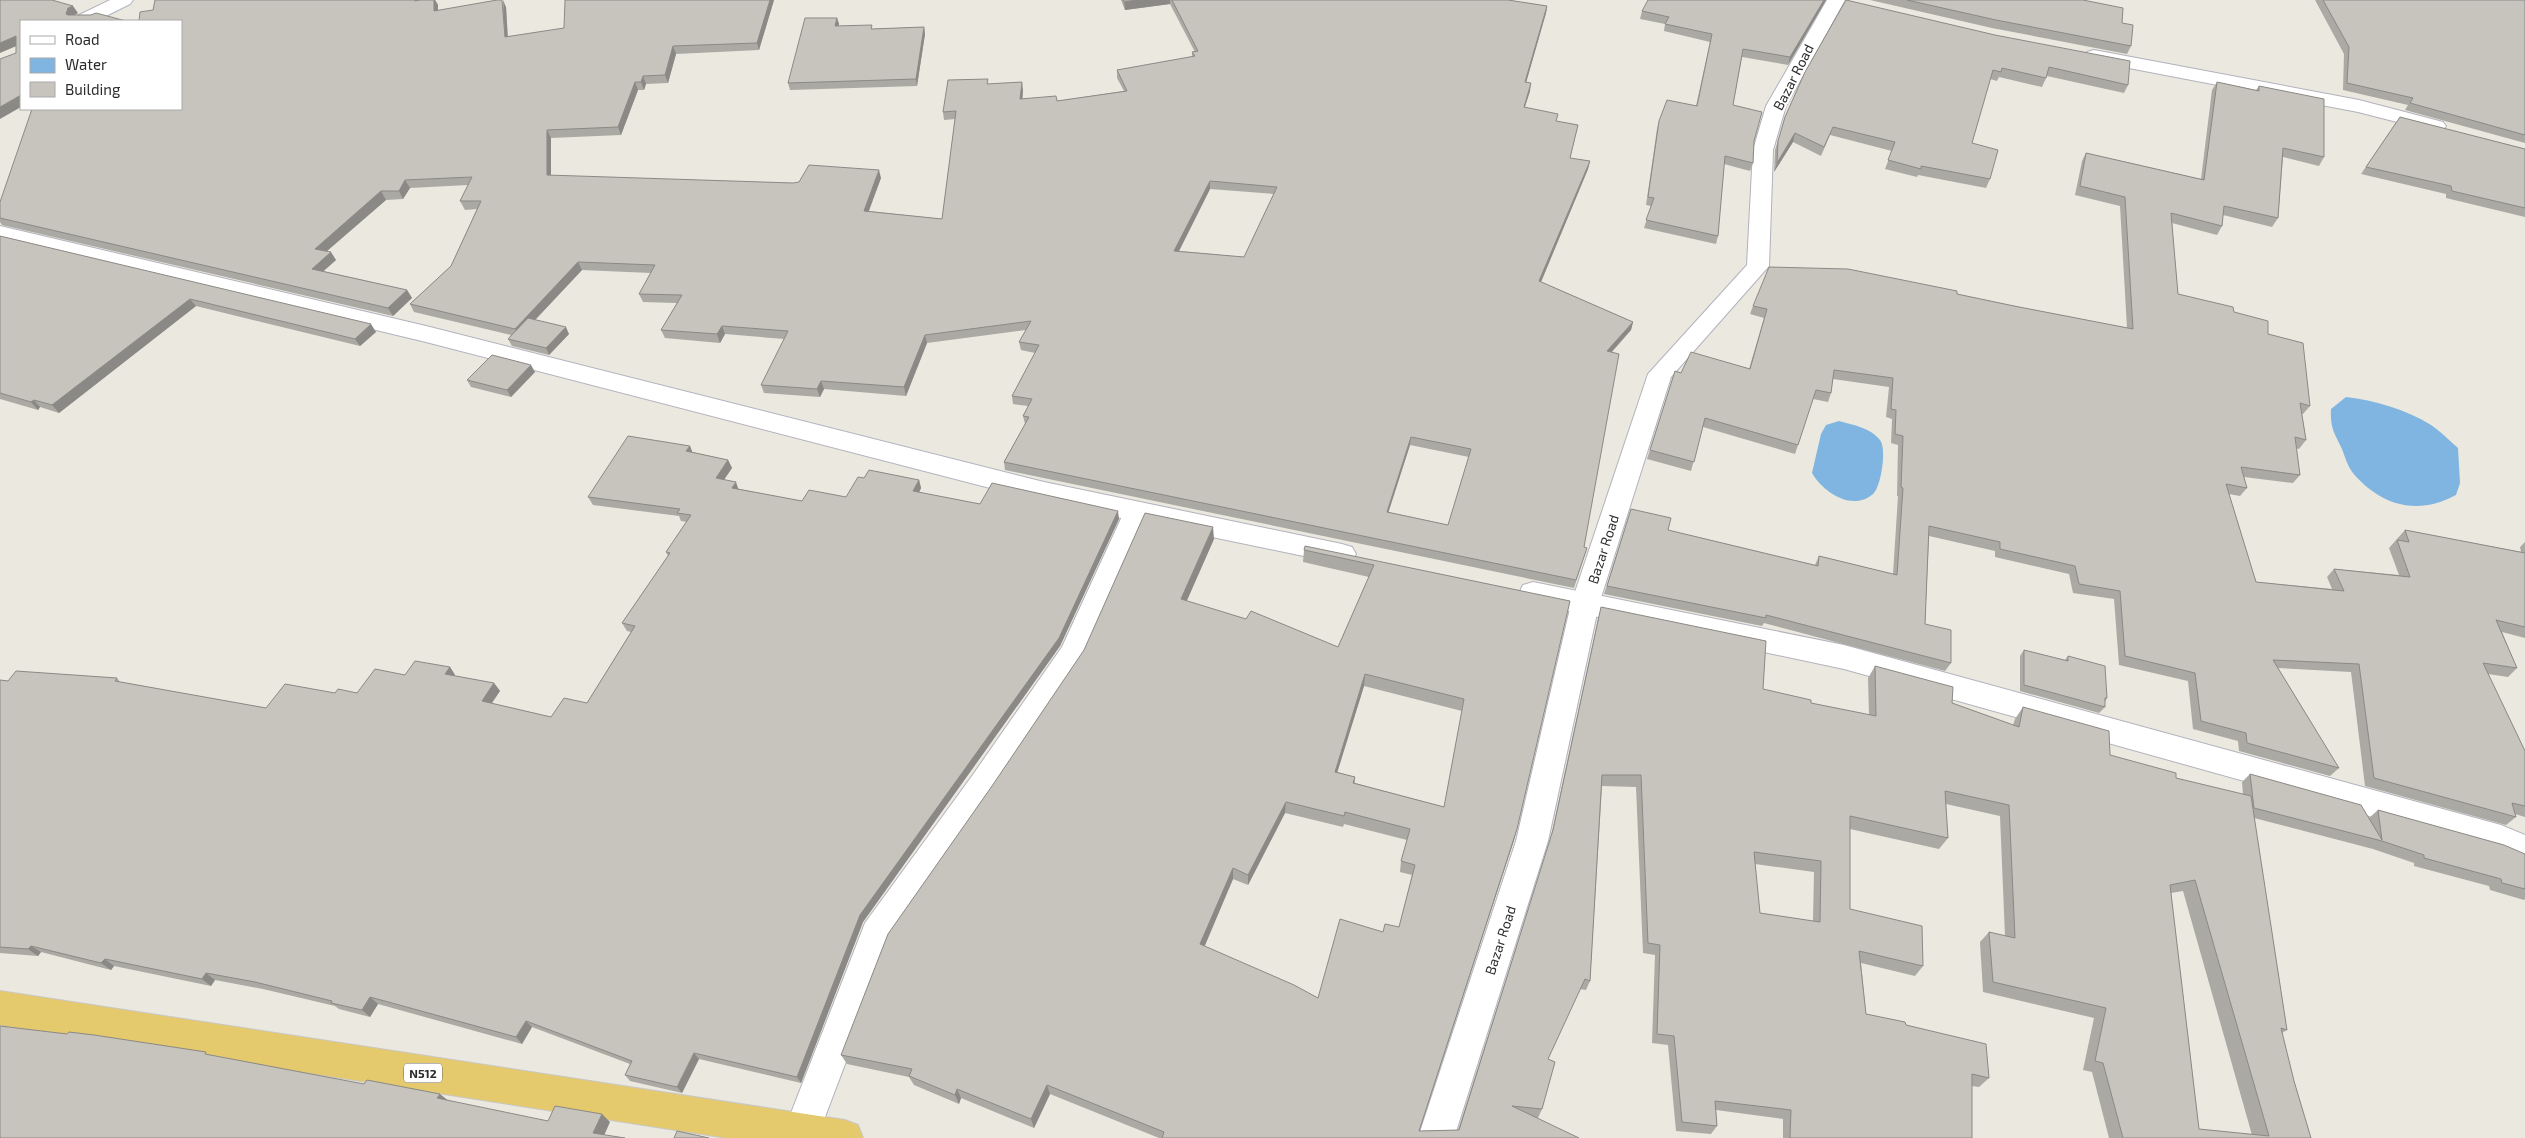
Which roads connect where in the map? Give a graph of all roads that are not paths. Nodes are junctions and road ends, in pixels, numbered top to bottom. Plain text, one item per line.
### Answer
1 (124, 0) edge
2 (1844, 2) edge
3 (84, 20) edge
4 (2073, 52) edge
5 (2451, 130) edge
6 (0, 233) edge
7 (1136, 512) junction
8 (1371, 560) edge
9 (1507, 588) edge
10 (1586, 604) junction
11 (2525, 851) edge
12 (0, 1008) edge
13 (802, 1131) junction
14 (845, 1138) edge
15 (1436, 1138) edge

1 - 3 street
2 - 10 street, Bazar Road
4 - 5 street
6 - 7 street
7 - 8 street
7 - 13 street
9 - 10 street
10 - 11 street
10 - 15 street, Bazar Road
12 - 13 highway, N512
13 - 14 highway, N512

